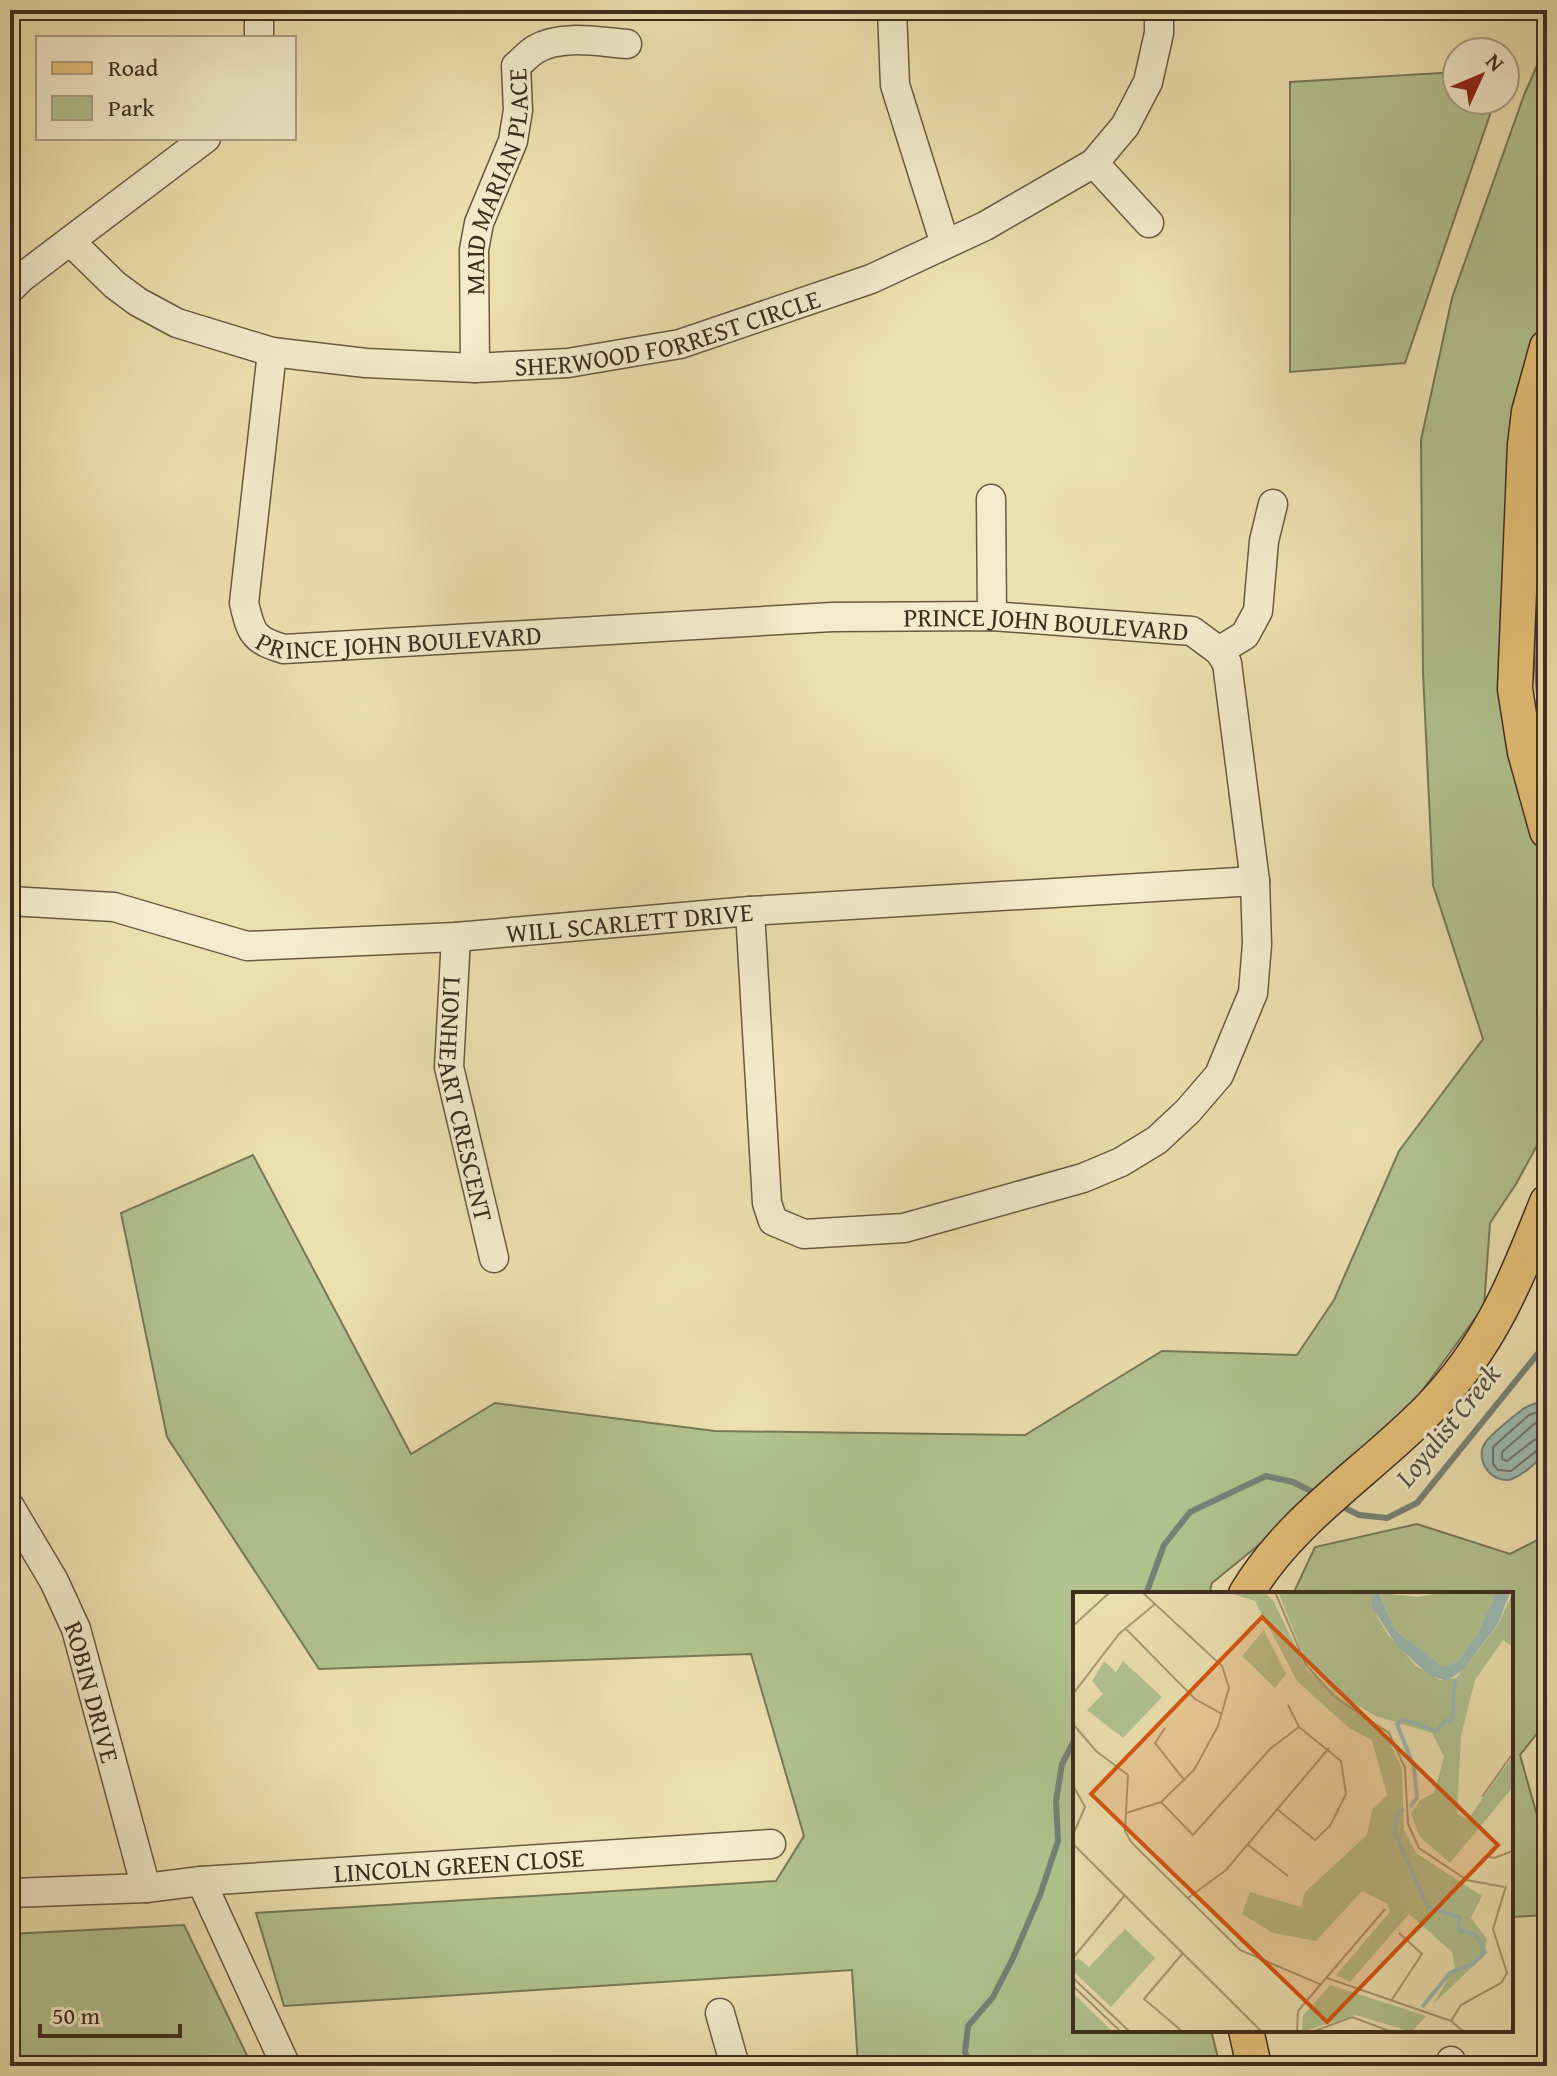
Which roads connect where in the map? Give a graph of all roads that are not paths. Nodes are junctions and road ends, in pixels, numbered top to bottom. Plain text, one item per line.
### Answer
1 (259, 10) edge
2 (892, 10) edge
3 (1159, 10) edge
4 (259, 36) edge
5 (627, 44) dead end
6 (203, 140) edge
7 (1094, 163) junction
8 (1149, 223) dead end
9 (71, 242) junction
10 (945, 244) junction
11 (10, 289) edge
12 (1547, 347) edge
13 (272, 352) junction
14 (475, 368) junction
15 (991, 499) dead end
16 (1273, 504) dead end
17 (992, 616) junction
18 (1219, 651) junction
19 (1547, 831) edge
20 (1255, 881) junction
21 (10, 901) edge
22 (750, 911) junction
23 (456, 937) junction
24 (1547, 1202) edge
25 (494, 1258) dead end
26 (10, 1507) edge
27 (1247, 1592) edge
28 (771, 1844) dead end
29 (201, 1881) junction
30 (146, 1888) junction
31 (10, 1893) edge
32 (720, 2013) dead end
33 (1230, 2032) edge
34 (1246, 2032) edge
35 (286, 2066) edge
36 (735, 2066) edge
37 (1238, 2066) edge
38 (1254, 2066) edge

1 - 4 street
2 - 10 street
3 - 7 street, SHERWOOD FORREST CIRCLE
5 - 14 street, MAID MARIAN PLACE
6 - 9 street
7 - 8 street
7 - 10 street, SHERWOOD FORREST CIRCLE
9 - 11 street
9 - 13 street, SHERWOOD FORREST CIRCLE
10 - 14 street, SHERWOOD FORREST CIRCLE
12 - 19 main road
13 - 14 street, SHERWOOD FORREST CIRCLE
13 - 17 street, PRINCE JOHN BOULEVARD
15 - 17 street
16 - 18 street
17 - 18 street, PRINCE JOHN BOULEVARD
18 - 20 street, PRINCE JOHN BOULEVARD
20 - 22 street, WILL SCARLETT DRIVE
20 - 22 street, PRINCE JOHN BOULEVARD
21 - 23 street, WILL SCARLETT DRIVE
22 - 23 street, WILL SCARLETT DRIVE
23 - 25 street, LIONHEART CRESCENT
24 - 27 main road
26 - 30 street, ROBIN DRIVE
28 - 29 street, LINCOLN GREEN CLOSE
29 - 30 street, LINCOLN GREEN CLOSE
29 - 35 street
30 - 31 street, LINCOLN GREEN CLOSE
32 - 36 street
33 - 37 main road
34 - 38 main road

